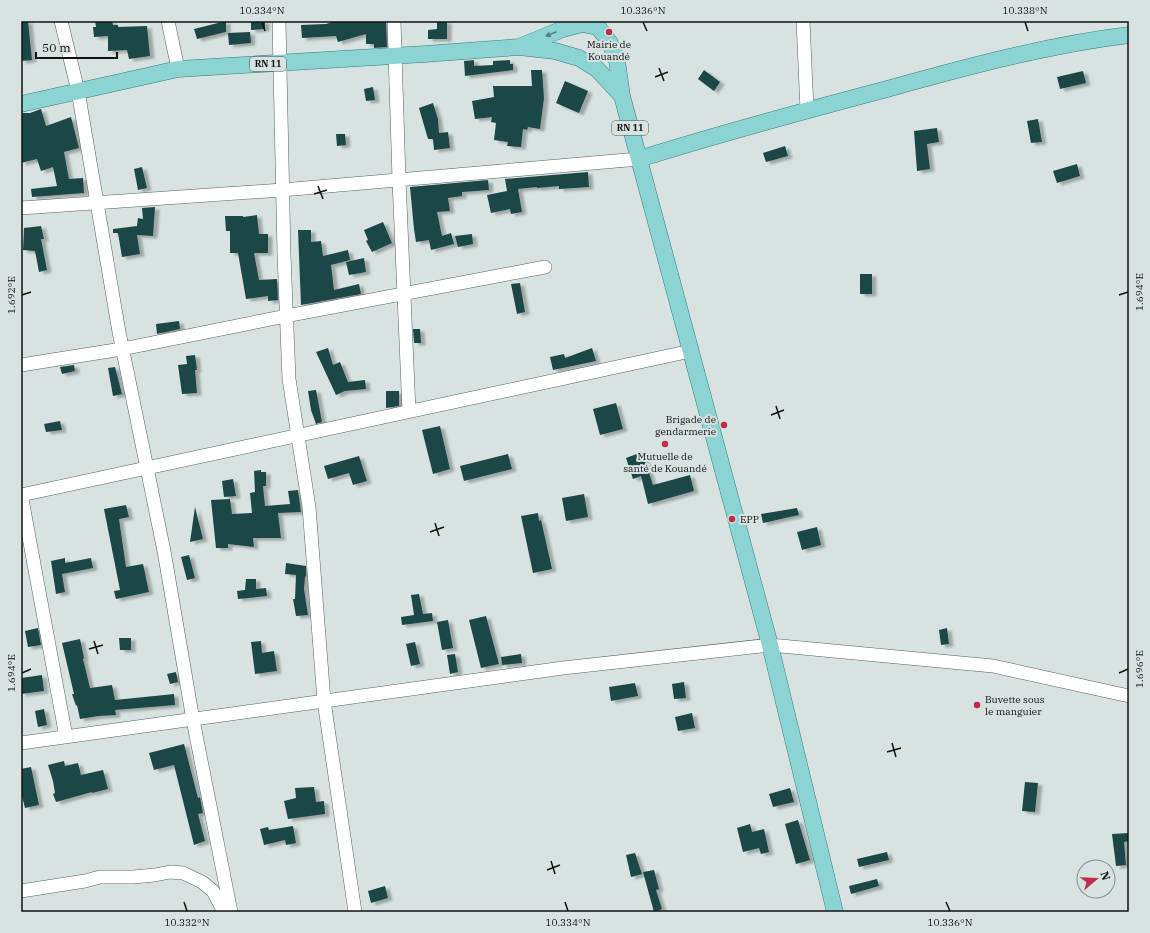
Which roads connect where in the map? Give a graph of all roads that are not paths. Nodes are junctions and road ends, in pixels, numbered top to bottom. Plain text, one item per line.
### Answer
1 (61, 21) edge
2 (168, 21) edge
3 (279, 21) edge
4 (394, 21) edge
5 (803, 21) edge
6 (1129, 35) edge
7 (519, 47) junction
8 (396, 56) junction
9 (280, 63) junction
10 (178, 69) junction
11 (78, 91) junction
12 (622, 96) junction
13 (21, 104) edge
14 (807, 110) junction
15 (639, 159) junction
16 (399, 180) junction
17 (282, 190) junction
18 (97, 204) junction
19 (21, 208) edge
20 (545, 267) dead end
21 (404, 293) junction
22 (286, 316) junction
23 (122, 349) junction
24 (690, 351) junction
25 (21, 365) edge
26 (409, 411) junction
27 (298, 435) junction
28 (148, 468) junction
29 (21, 494) edge
30 (770, 645) junction
31 (1129, 696) edge
32 (324, 701) junction
33 (193, 720) junction
34 (66, 737) junction
35 (21, 743) edge
36 (21, 891) edge
37 (224, 912) edge
38 (231, 912) edge
39 (355, 912) edge
40 (835, 912) edge

1 - 11 street
2 - 10 street
3 - 9 street
4 - 8 street
5 - 14 street
6 - 14 main road
7 - 8 main road, RN 11
7 - 12 main road, RN 11
12 -> 7 main road, RN 11
8 - 9 main road, RN 11
8 - 16 street
9 - 10 main road, RN 11
9 - 17 street
10 - 11 main road, RN 11
11 - 13 main road, RN 11
11 - 18 street
12 - 15 main road, RN 11
14 - 15 main road
15 - 16 street
15 - 24 main road
16 - 17 street
16 - 21 street
17 - 18 street
17 - 22 street
18 - 19 street
18 - 23 street
20 - 21 street
21 - 22 street
21 - 26 street
22 - 23 street
22 - 27 street
23 - 25 street
23 - 28 street
24 - 26 street
24 - 30 main road
26 - 27 street
27 - 28 street
27 - 32 street
28 - 29 street
28 - 33 street
29 - 34 street
30 - 31 street
30 - 32 street
30 - 40 main road
32 - 33 street
32 - 39 street
33 - 34 street
33 - 38 street
34 - 35 street
36 - 37 street

